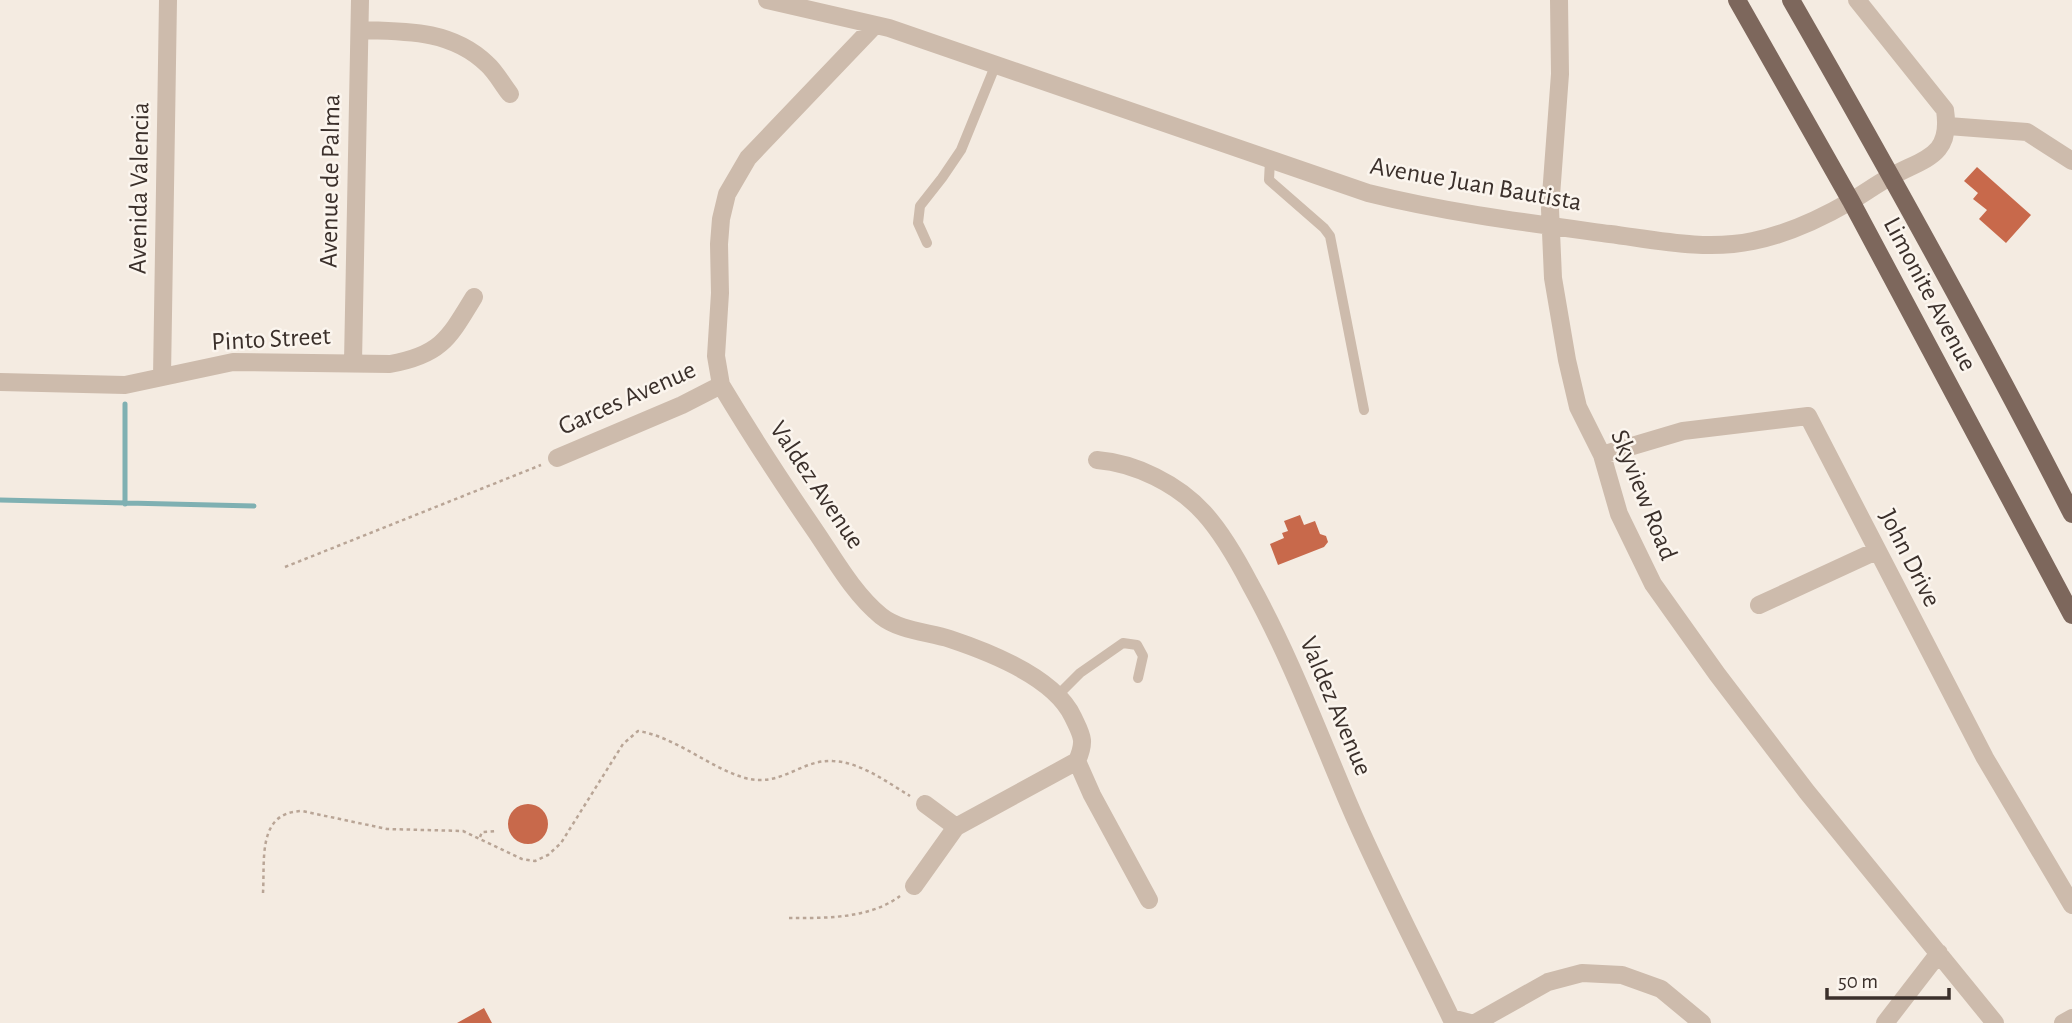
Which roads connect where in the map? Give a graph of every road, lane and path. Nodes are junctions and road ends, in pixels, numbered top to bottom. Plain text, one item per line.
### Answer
1 (168, 0) edge
2 (360, 0) edge
3 (767, 0) edge
4 (1559, 0) edge
5 (1737, 0) edge
6 (1791, 0) edge
7 (1857, 0) edge
8 (875, 25) junction
9 (360, 30) junction
10 (996, 64) junction
11 (510, 94) dead end
12 (1948, 126) junction
13 (1270, 160) junction
14 (2072, 161) edge
15 (1892, 176) junction
16 (1851, 201) junction
17 (1550, 225) junction
18 (927, 243) dead end
19 (474, 297) dead end
20 (353, 362) junction
21 (162, 377) junction
22 (0, 382) edge
23 (720, 385) junction
24 (1364, 410) dead end
25 (1602, 455) junction
26 (557, 458) joint
27 (1097, 460) dead end
28 (2072, 514) edge
29 (1876, 551) junction
30 (285, 567) dead end
31 (1759, 605) dead end
32 (2072, 615) edge
33 (1138, 678) dead end
34 (1058, 695) junction
35 (1077, 761) junction
36 (925, 804) joint
37 (956, 827) junction
38 (497, 831) dead end
39 (480, 837) junction
40 (914, 886) joint
41 (263, 892) dead end
42 (1149, 900) dead end
43 (2072, 905) edge
44 (789, 918) dead end
45 (1939, 953) junction
46 (2072, 1018) edge
47 (1473, 1023) edge
48 (1702, 1023) edge
49 (1885, 1023) edge
50 (1995, 1023) edge
51 (2063, 1023) edge

1 - 21 street, Avenida Valencia
2 - 9 street, Avenue de Palma
3 - 8 street, Avenue Juan Bautista
4 - 17 street, Skyview Road
5 - 16 main road, Limonite Avenue
6 - 15 main road, Limonite Avenue
7 - 12 street
8 - 10 street, Avenue Juan Bautista
8 - 23 street, Garces Avenue
9 - 11 street
9 - 20 street, Avenue de Palma
10 - 13 street, Avenue Juan Bautista
10 - 18 lane
12 - 14 street
12 - 15 street, Avenue Juan Bautista
13 - 17 street, Avenue Juan Bautista
13 - 24 lane
15 - 16 street, Avenue Juan Bautista
15 - 28 main road, Limonite Avenue
16 - 17 street, Avenue Juan Bautista
16 - 32 main road, Limonite Avenue
17 - 25 street, Skyview Road
19 - 20 street, Pinto Street
20 - 21 street, Pinto Street
21 - 22 street, Pinto Street
23 - 26 street, Garces Avenue
23 - 34 street, Valdez Avenue
25 - 29 street, John Drive
25 - 45 street, Skyview Road
26 - 30 path, Garces Avenue
27 - 47 street, Valdez Avenue
29 - 31 street
29 - 43 street, John Drive
33 - 34 lane
34 - 35 street
35 - 37 street
35 - 42 street
36 - 37 street
36 - 39 path
37 - 40 street
38 - 39 path
39 - 41 path
40 - 44 path
45 - 49 street
45 - 50 street, Skyview Road
46 - 51 street
47 - 48 street, Valdez Avenue

